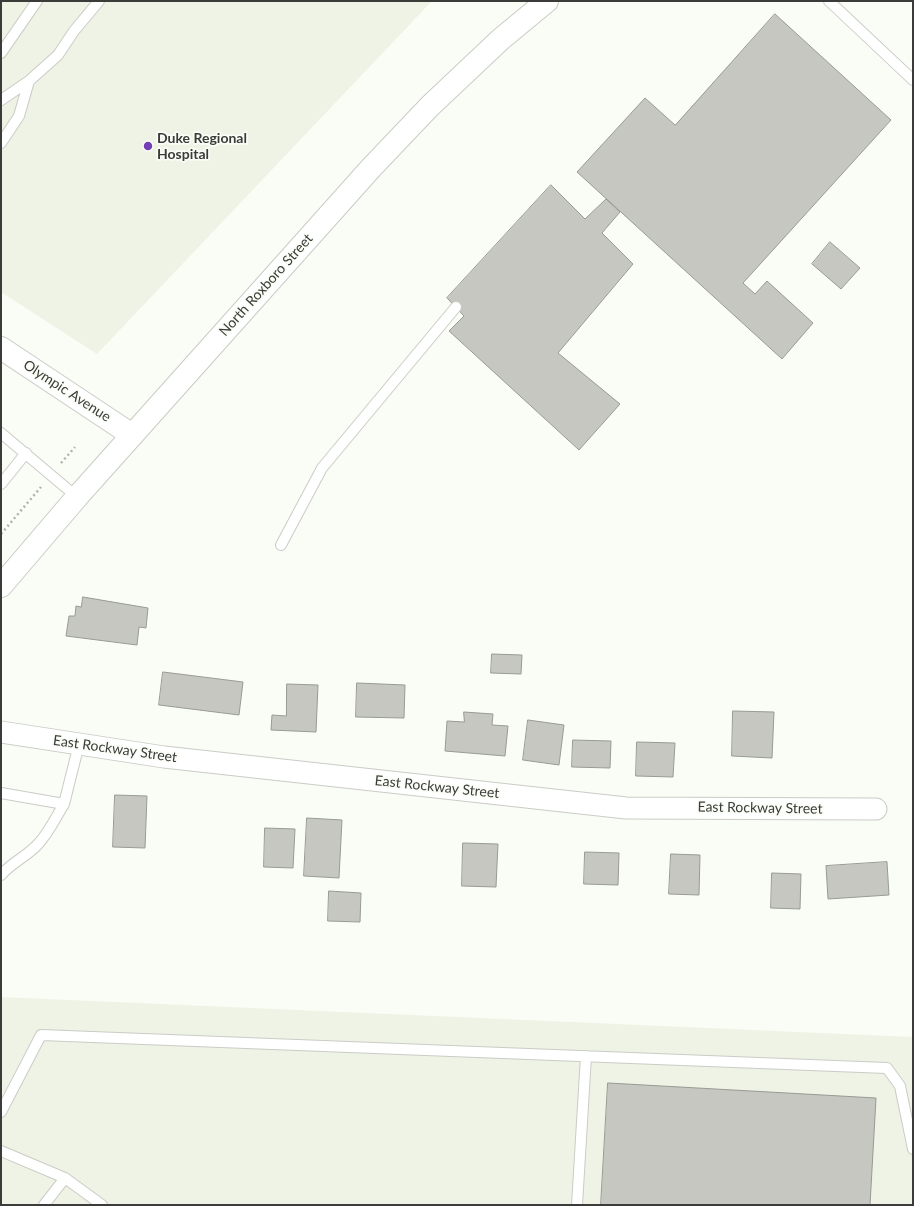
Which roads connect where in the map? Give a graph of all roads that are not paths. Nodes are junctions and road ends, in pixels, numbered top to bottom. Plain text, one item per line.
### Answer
1 (37, 1) edge
2 (99, 1) edge
3 (547, 1) edge
4 (829, 1) edge
5 (1, 53) edge
6 (913, 80) edge
7 (29, 81) junction
8 (1, 100) edge
9 (1, 143) edge
10 (456, 307) dead end
11 (1, 348) edge
12 (1, 434) edge
13 (132, 435) junction
14 (26, 454) junction
15 (1, 484) edge
16 (77, 497) junction
17 (281, 545) dead end
18 (4, 576) edge
19 (1, 732) edge
20 (79, 744) junction
21 (1, 793) edge
22 (64, 804) junction
23 (876, 809) dead end
24 (1, 874) edge
25 (586, 1056) junction
26 (1, 1112) edge
27 (913, 1149) edge
28 (1, 1151) edge
29 (65, 1178) junction
30 (44, 1205) edge
31 (102, 1205) edge
32 (577, 1205) edge

1 - 5 lane
2 - 7 lane
3 - 13 main road, North Roxboro Street
4 - 6 lane
7 - 8 lane
7 - 9 lane
10 - 17 lane
11 - 13 main road, Olympic Avenue
12 - 14 lane
13 - 16 main road, North Roxboro Street
14 - 15 lane
14 - 16 lane
16 - 18 main road, North Roxboro Street
19 - 20 street, East Rockway Street
20 - 22 lane
20 - 23 street, East Rockway Street
21 - 22 lane
22 - 24 lane
25 - 26 lane
25 - 27 lane
25 - 32 lane
28 - 29 lane
29 - 30 lane
29 - 31 lane

